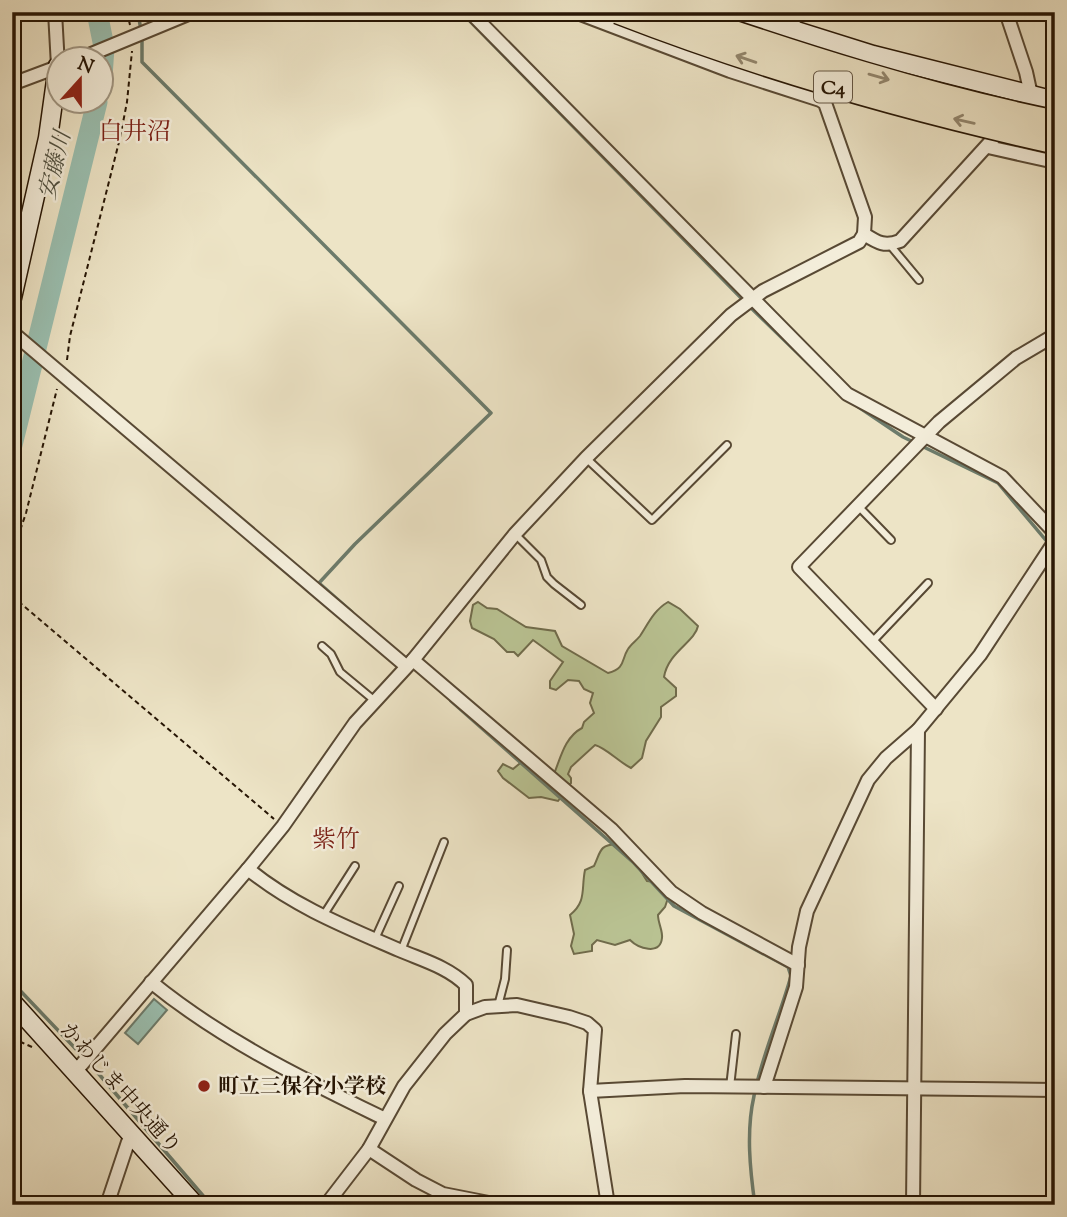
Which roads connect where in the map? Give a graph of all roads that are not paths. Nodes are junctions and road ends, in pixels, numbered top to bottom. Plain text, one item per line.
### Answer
1 (55, 12) edge
2 (193, 12) edge
3 (470, 12) edge
4 (575, 12) edge
5 (618, 12) edge
6 (674, 12) edge
7 (737, 12) edge
8 (794, 12) edge
9 (1006, 12) edge
10 (795, 31) junction
11 (58, 46) edge
12 (112, 46) edge
13 (46, 71) edge
14 (12, 84) edge
15 (777, 86) junction
16 (1031, 95) junction
17 (1055, 101) edge
18 (51, 116) edge
19 (1055, 122) edge
20 (1055, 142) edge
21 (988, 147) junction
22 (1055, 162) edge
23 (864, 234) junction
24 (890, 245) junction
25 (919, 280) dead end
26 (12, 298) edge
27 (752, 299) junction
28 (12, 332) edge
29 (1055, 335) edge
30 (926, 436) junction
31 (727, 445) dead end
32 (586, 458) junction
33 (859, 507) junction
34 (1055, 533) edge
35 (515, 534) junction
36 (891, 541) dead end
37 (1055, 541) edge
38 (928, 583) dead end
39 (581, 605) dead end
40 (873, 641) junction
41 (322, 646) dead end
42 (410, 663) junction
43 (375, 701) junction
44 (936, 709) junction
45 (918, 730) junction
46 (444, 842) dead end
47 (355, 866) dead end
48 (248, 869) junction
49 (399, 886) dead end
50 (323, 916) junction
51 (375, 939) junction
52 (507, 950) dead end
53 (401, 951) junction
54 (798, 965) junction
55 (152, 982) junction
56 (12, 1002) edge
57 (498, 1006) junction
58 (466, 1014) junction
59 (736, 1034) dead end
60 (76, 1071) junction
61 (730, 1087) junction
62 (764, 1087) junction
63 (914, 1088) junction
64 (1055, 1090) edge
65 (590, 1091) junction
66 (385, 1119) junction
67 (134, 1136) junction
68 (369, 1149) junction
69 (107, 1205) edge
70 (195, 1205) edge
71 (326, 1205) edge
72 (499, 1205) edge
73 (608, 1205) edge
74 (913, 1205) edge

1 - 11 street
2 - 12 street
3 - 27 street
4 - 15 street
20 -> 5 highway, C4, bridge
6 -> 19 highway, C4, bridge
7 - 10 street
8 - 10 street
9 - 16 street
10 - 15 street
10 - 16 street
13 - 14 street
15 - 23 street
16 - 17 street
16 - 21 street
18 - 26 street
21 - 22 street
21 - 24 street
23 - 24 street
23 - 27 street
24 - 25 lane
27 - 30 street
27 - 32 street
28 - 42 street
29 - 30 street
30 - 33 street
30 - 34 street
31 - 32 lane
32 - 35 street
33 - 36 lane
33 - 40 street
35 - 39 lane
35 - 42 street
37 - 44 street
38 - 40 lane
40 - 44 street
41 - 43 lane
42 - 43 street
42 - 54 street
43 - 48 street
44 - 45 street
45 - 54 street
45 - 63 street
46 - 53 lane
47 - 50 lane
48 - 50 street
48 - 55 street
49 - 51 lane
50 - 51 street
51 - 53 street
52 - 57 lane
53 - 58 street
54 - 62 street
55 - 60 street
55 - 66 street
56 - 60 street, かわじま中央通り
57 - 58 street
57 - 65 street
58 - 66 street
59 - 61 lane
60 - 67 street, かわじま中央通り
61 - 62 street
61 - 65 street
62 - 63 street
63 - 64 street
63 - 74 street
65 - 73 street
66 - 68 street
67 - 69 street
67 - 70 street, かわじま中央通り
68 - 71 street
68 - 72 street

